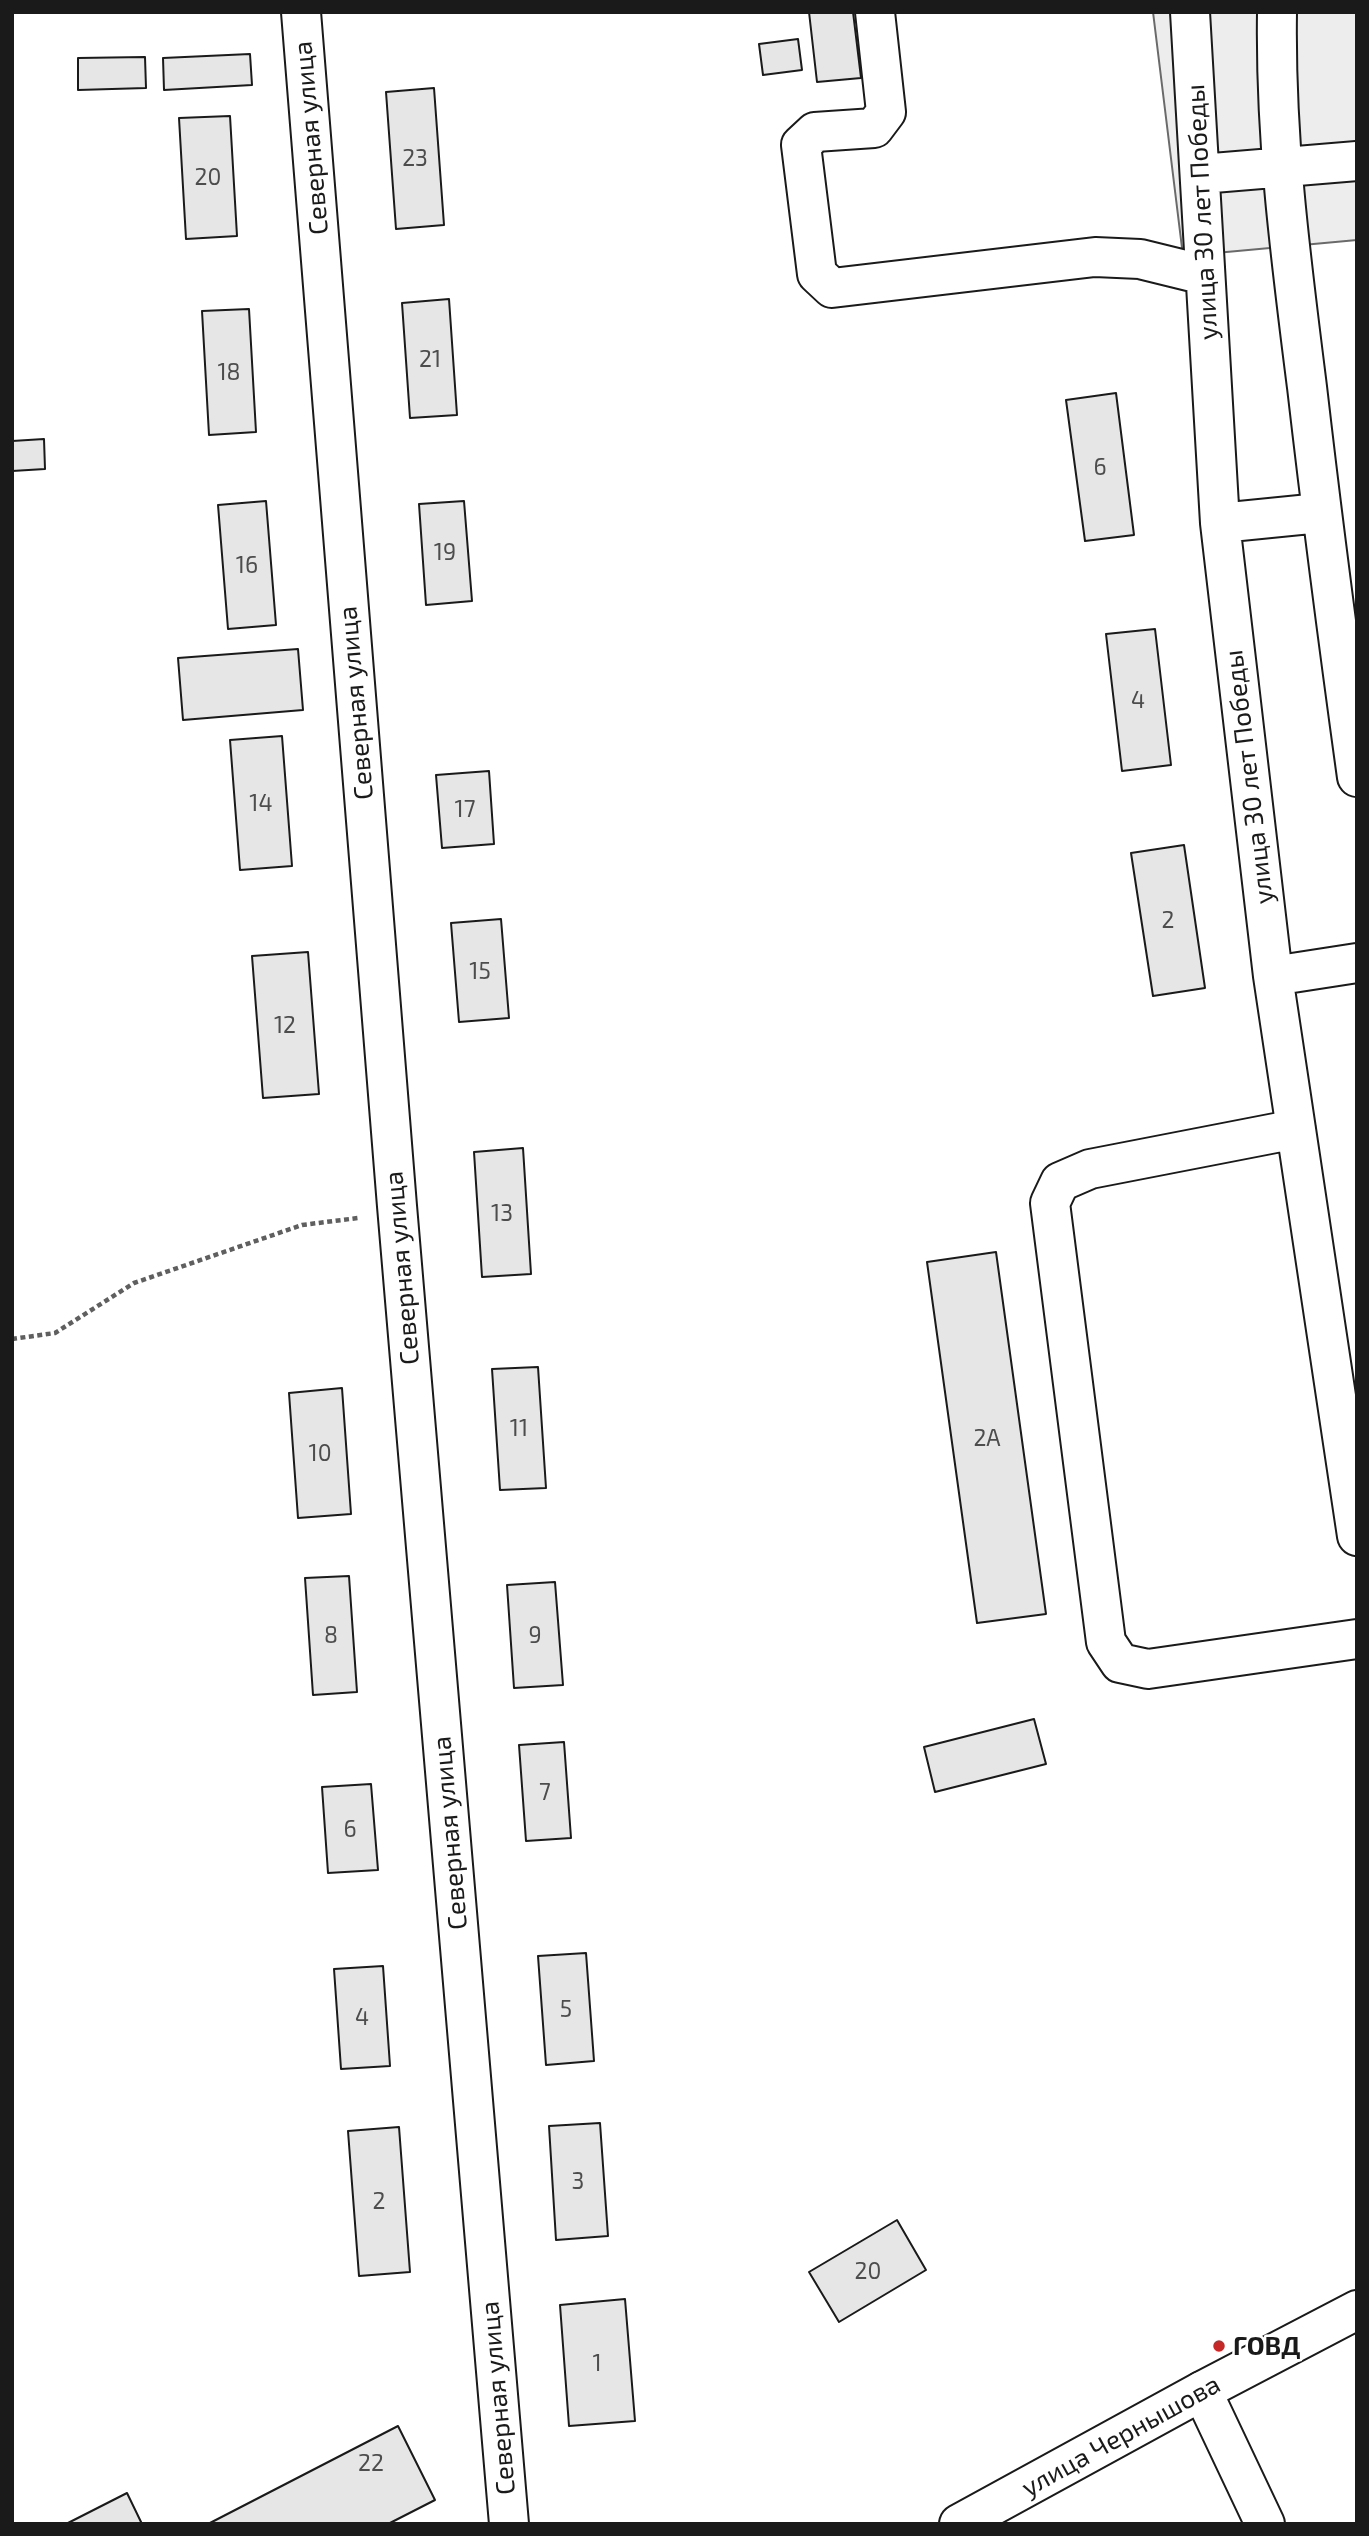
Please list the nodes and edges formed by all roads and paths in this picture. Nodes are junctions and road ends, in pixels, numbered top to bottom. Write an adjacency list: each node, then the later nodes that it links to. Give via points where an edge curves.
1 (301, 12): 16 (street, Северная улица)
2 (875, 12): 8 (street, via 886,112 874,128 815,132 801,145 817,274 832,288 1095,257)
3 (1191, 12): 7 (street, улица 30 лет Победы)
4 (1277, 12): 6 (street)
5 (1357, 162): 6 (street)
6 (1281, 168): 7 (street); 9 (street)
7 (1200, 174): 8 (street, улица 30 лет Победы)
8 (1204, 264): 10 (street, улица 30 лет Победы)
9 (1320, 513): 10 (street); 11 (street)
10 (1220, 523): 14 (street, улица 30 лет Победы)
11 (1351, 699): 12 (street)
12 (1357, 776)
13 (1357, 963): 14 (street)
14 (1273, 976): 15 (street, улица 30 лет Победы)
15 (1296, 1129): 18 (street, улица 30 лет Победы); 19 (street, via 1090,1169 1060,1182 1050,1203 1106,1643 1121,1663 1148,1669)
16 (397, 1216): 17 (path, via 302,1225 134,1283 55,1333); 22 (street, Северная улица)
17 (12, 1339)
18 (1357, 1536)
19 (1357, 1639)
20 (1357, 2310): 21 (street, улица Чернышова)
21 (1202, 2391): 23 (street, улица Чернышова); 24 (street)
22 (509, 2524)
23 (959, 2524)
24 (1265, 2524)

